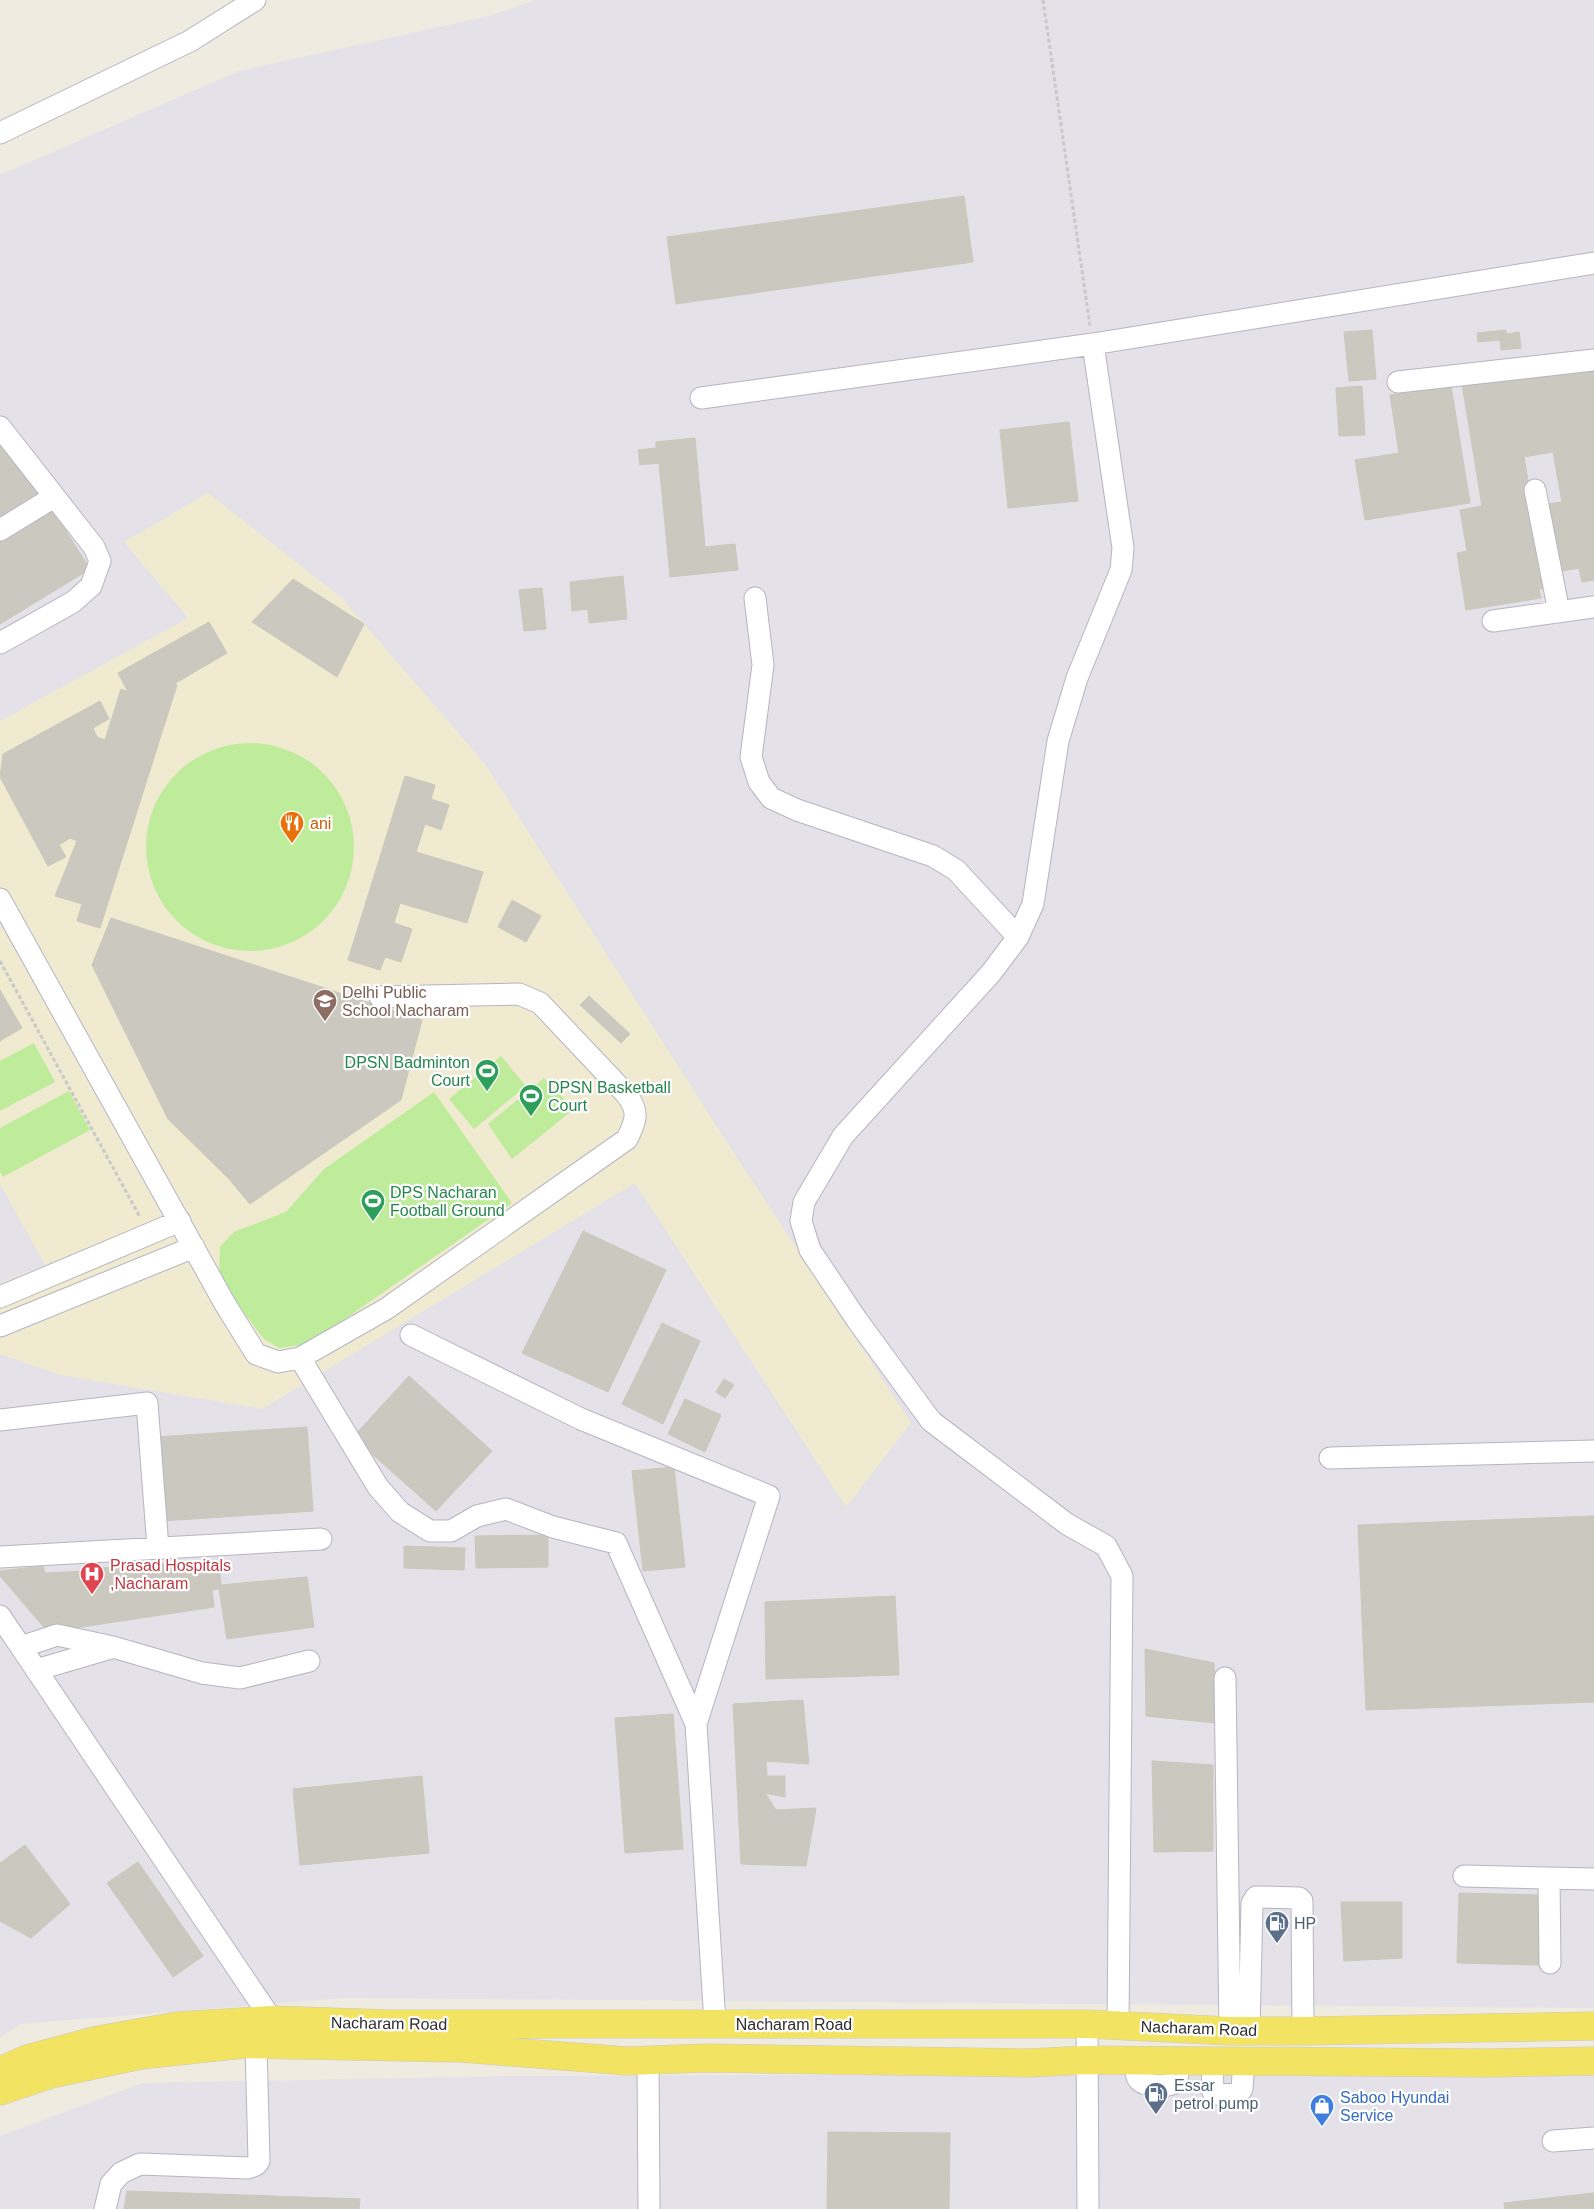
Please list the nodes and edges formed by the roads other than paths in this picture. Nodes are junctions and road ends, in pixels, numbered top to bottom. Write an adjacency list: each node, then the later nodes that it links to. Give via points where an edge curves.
1 (255, 0): 2 (street, via 190,42)
2 (0, 133)
3 (1594, 263): 4 (street)
4 (1093, 344): 7 (street); 18 (street, via 1123,548 1121,570 1077,678 1058,741 1033,904)
5 (1594, 360): 6 (street)
6 (1398, 382)
7 (701, 398)
8 (0, 428): 10 (street)
9 (1535, 490): 14 (street)
10 (54, 497): 11 (street); 16 (street, via 94,547 100,561 96,576 91,586 73,602)
11 (0, 530)
12 (755, 598): 18 (street, via 763,665 751,757 759,782 772,798 797,810 933,856 956,870)
13 (1594, 607): 14 (street)
14 (1559, 612): 15 (street)
15 (1493, 621)
16 (0, 643)
17 (0, 899): 20 (street)
18 (1018, 937): 45 (street, via 992,973 843,1136 804,1202 800,1221 810,1250 931,1421 1067,1524 1106,1546 1122,1576)
19 (380, 997): 25 (street, via 528,996 540,1003 626,1094 634,1105 635,1120 627,1139 386,1309)
20 (180, 1221): 21 (street); 22 (street)
21 (194, 1247): 23 (street); 25 (street, via 256,1354 278,1362)
22 (0, 1297)
23 (0, 1326)
24 (411, 1335): 38 (street, via 581,1419 768,1496)
25 (300, 1358): 38 (street, via 378,1487 400,1512 430,1531 451,1531 477,1516 506,1509 553,1527 616,1543)
26 (0, 1420): 30 (street, via 147,1403)
27 (1594, 1451): 28 (street)
28 (1330, 1458)
29 (321, 1539): 30 (street)
30 (158, 1548): 31 (street)
31 (0, 1557)
32 (0, 1616): 33 (street)
33 (21, 1647): 34 (street, via 57,1635); 36 (street)
34 (113, 1647): 35 (street, via 202,1673 240,1678); 36 (street)
35 (310, 1661)
36 (36, 1670): 49 (street)
37 (1225, 1678): 47 (street)
38 (696, 1724): 43 (street)
39 (1464, 1876): 40 (street)
40 (1549, 1879): 41 (street); 42 (street)
41 (1594, 1879)
42 (1550, 1963)
43 (715, 2024): 44 (main road, Nacharam Road); 49 (main road, Nacharam Road, via 389,2024)
44 (1087, 2024): 45 (main road, Nacharam Road); 51 (street)
45 (1118, 2025): 47 (main road, Nacharam Road)
46 (1594, 2026): 48 (main road, Nacharam Road)
47 (1240, 2031): 48 (main road, Nacharam Road); 48 (street, via 1252,1903 1256,1897 1299,1898 1302,1901)
48 (1303, 2031)
49 (267, 2036): 50 (main road, Nacharam Road); 53 (main road, Nacharam Road, via 177,2026 98,2040 27,2059); 54 (main road, Nacharam Road, via 141,2055 51,2074); 57 (street, via 259,2161 256,2165 248,2168 140,2164 121,2173 111,2184)
50 (648, 2060): 51 (main road, Nacharam Road, via 1028,2063); 58 (street)
51 (1086, 2060): 52 (main road, Nacharam Road); 59 (street)
52 (1594, 2061)
53 (0, 2071)
54 (0, 2091)
55 (1594, 2138): 56 (street)
56 (1553, 2141)
57 (105, 2209)
58 (649, 2209)
59 (1088, 2209)

